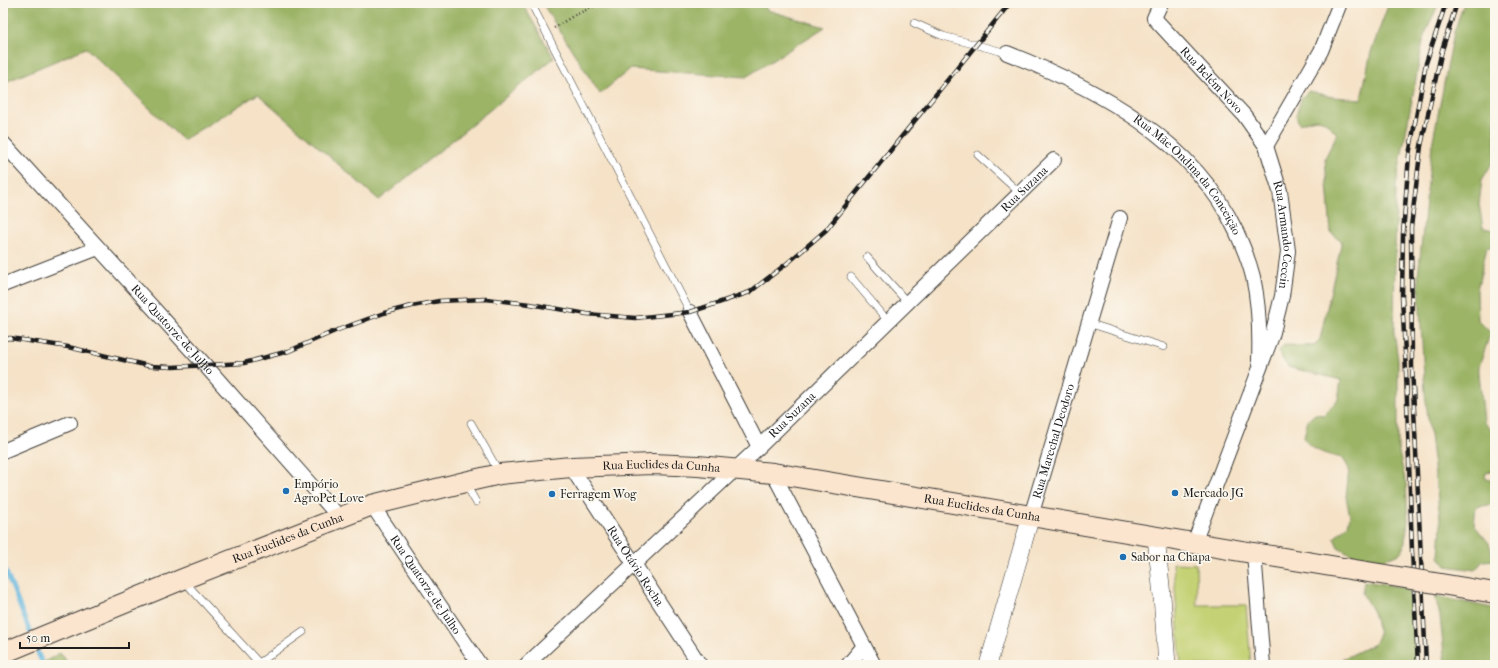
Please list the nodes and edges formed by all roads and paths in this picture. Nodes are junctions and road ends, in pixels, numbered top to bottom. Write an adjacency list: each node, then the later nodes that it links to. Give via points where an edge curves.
1 (531, 3): 6 (lane)
2 (601, 3): 6 (path)
3 (1161, 3): 9 (street, Rua Belém Novo, via 1154,18 1244,115)
4 (1340, 3): 9 (street, via 1321,51)
5 (914, 23): 7 (lane, via 943,36)
6 (546, 33): 19 (lane)
7 (1007, 53): 23 (street, Rua Mãe Ondina da Conceição, via 1088,89 1120,108 1172,146 1203,178 1228,213 1245,249 1253,276 1260,338)
8 (3, 143): 14 (street, Rua Quatorze de Julho)
9 (1266, 146): 23 (street, Rua Armando Ceccin, via 1280,191 1288,251 1272,336)
10 (978, 155): 12 (lane)
11 (1054, 160): 12 (street, Rua Suzana)
12 (1020, 193): 18 (street, Rua Suzana)
13 (1120, 218): 21 (street, Rua Marechal Deodoro)
14 (98, 248): 17 (street); 36 (street, Rua Quatorze de Julho)
15 (866, 257): 18 (lane)
16 (851, 278): 20 (lane)
17 (3, 285)
18 (908, 302): 20 (street, Rua Suzana)
19 (690, 312): 26 (street)
20 (888, 321): 26 (street, Rua Suzana)
21 (1088, 322): 22 (lane); 35 (street, Rua Marechal Deodoro)
22 (1164, 347)
23 (1258, 373): 38 (street, Rua Armando Ceccin)
24 (70, 423): 27 (street)
25 (471, 424): 31 (lane)
26 (759, 447): 29 (street, Rua Suzana)
27 (3, 451)
28 (571, 466): 29 (main road, Rua Euclides da Cunha, via 653,464); 31 (main road, Rua Euclides da Cunha); 40 (street, Rua Otávio Rocha)
29 (736, 469): 30 (main road, Rua Euclides da Cunha); 40 (street, Rua Suzana)
30 (773, 472): 35 (main road, Rua Euclides da Cunha); 44 (street)
31 (500, 474): 32 (main road, Rua Euclides da Cunha)
32 (465, 482): 33 (lane); 34 (main road, Rua Euclides da Cunha)
33 (476, 502)
34 (372, 505): 36 (main road, Rua Euclides da Cunha); 46 (street, Rua Quatorze de Julho)
35 (1031, 516): 37 (main road, Rua Euclides da Cunha); 51 (street, Rua Marechal Deodoro)
36 (340, 518): 41 (main road, Rua Euclides da Cunha)
37 (1156, 537): 38 (main road, Rua Euclides da Cunha); 52 (street)
38 (1194, 543): 39 (main road, Rua Euclides da Cunha)
39 (1254, 553): 42 (main road, Rua Euclides da Cunha, bridge); 53 (street)
40 (634, 564): 47 (street, Rua Suzana); 48 (street, Rua Otávio Rocha)
41 (183, 579): 43 (lane, via 259,663); 45 (main road, Rua Euclides da Cunha)
42 (1490, 592)
43 (303, 632)
44 (864, 646): 49 (street); 50 (street)
45 (3, 653)
46 (480, 665)
47 (526, 665)
48 (700, 665)
49 (848, 665)
50 (874, 665)
51 (988, 665)
52 (1167, 665)
53 (1263, 665)

